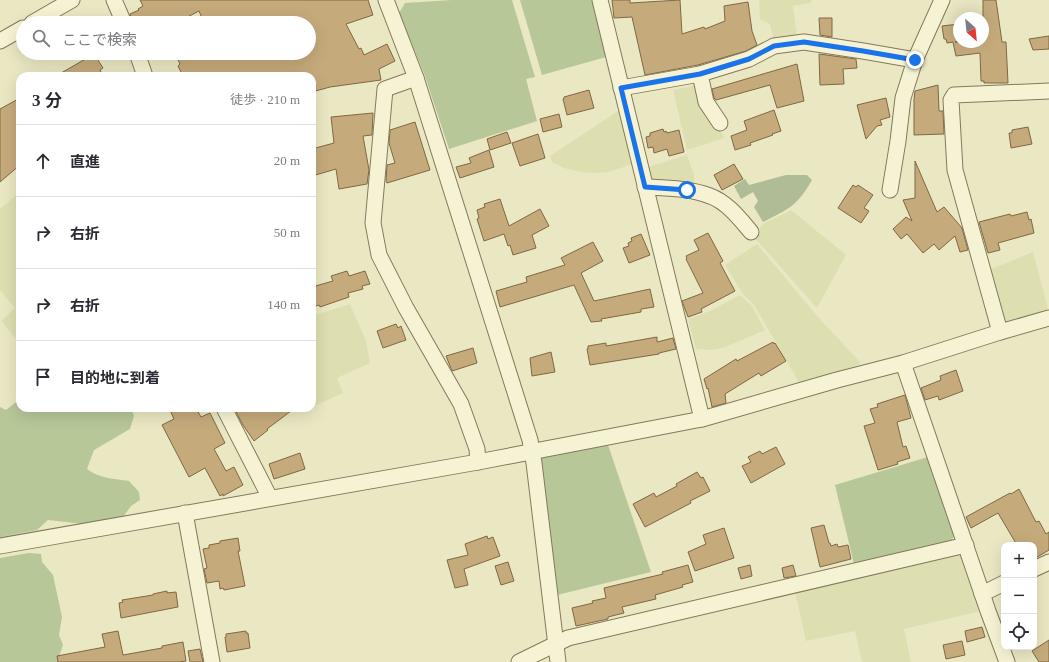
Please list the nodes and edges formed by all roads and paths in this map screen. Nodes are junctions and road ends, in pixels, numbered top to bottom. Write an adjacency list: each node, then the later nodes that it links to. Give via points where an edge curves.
1 (72, 0): 6 (street)
2 (114, 0): 7 (street)
3 (386, 0): 14 (street)
4 (600, 0): 15 (street)
5 (942, 0): 11 (street)
6 (44, 16)
7 (121, 16)
8 (16, 32): 9 (street)
9 (0, 41)
10 (139, 60): 12 (street)
11 (915, 60): 13 (street, via 804,42 774,46 749,59); 19 (street, via 903,98)
12 (144, 72)
13 (700, 74): 15 (street); 17 (street, via 706,102)
14 (416, 78): 26 (street); 27 (street, via 385,89 373,223 379,255 461,404 477,449)
15 (621, 88): 18 (street)
16 (1049, 91): 22 (street, via 954,95 951,100 955,170)
17 (720, 123)
18 (645, 187): 20 (street, via 687,190 710,196 736,215); 25 (street)
19 (890, 190)
20 (751, 232)
21 (1049, 318): 22 (street)
22 (1000, 332): 23 (street)
23 (903, 363): 25 (street); 30 (street)
24 (226, 412): 28 (street)
25 (702, 419): 26 (street)
26 (532, 451): 27 (street); 36 (street)
27 (478, 462): 28 (street)
28 (270, 498): 29 (street)
29 (185, 513): 31 (street); 37 (street)
30 (966, 545): 35 (street); 36 (street)
31 (0, 546)
32 (1049, 562): 33 (street)
33 (1037, 568)
34 (1001, 584): 35 (street)
35 (982, 594): 40 (street)
36 (555, 643): 38 (street); 39 (street)
37 (212, 662)
38 (519, 662)
39 (558, 662)
40 (1007, 662)

